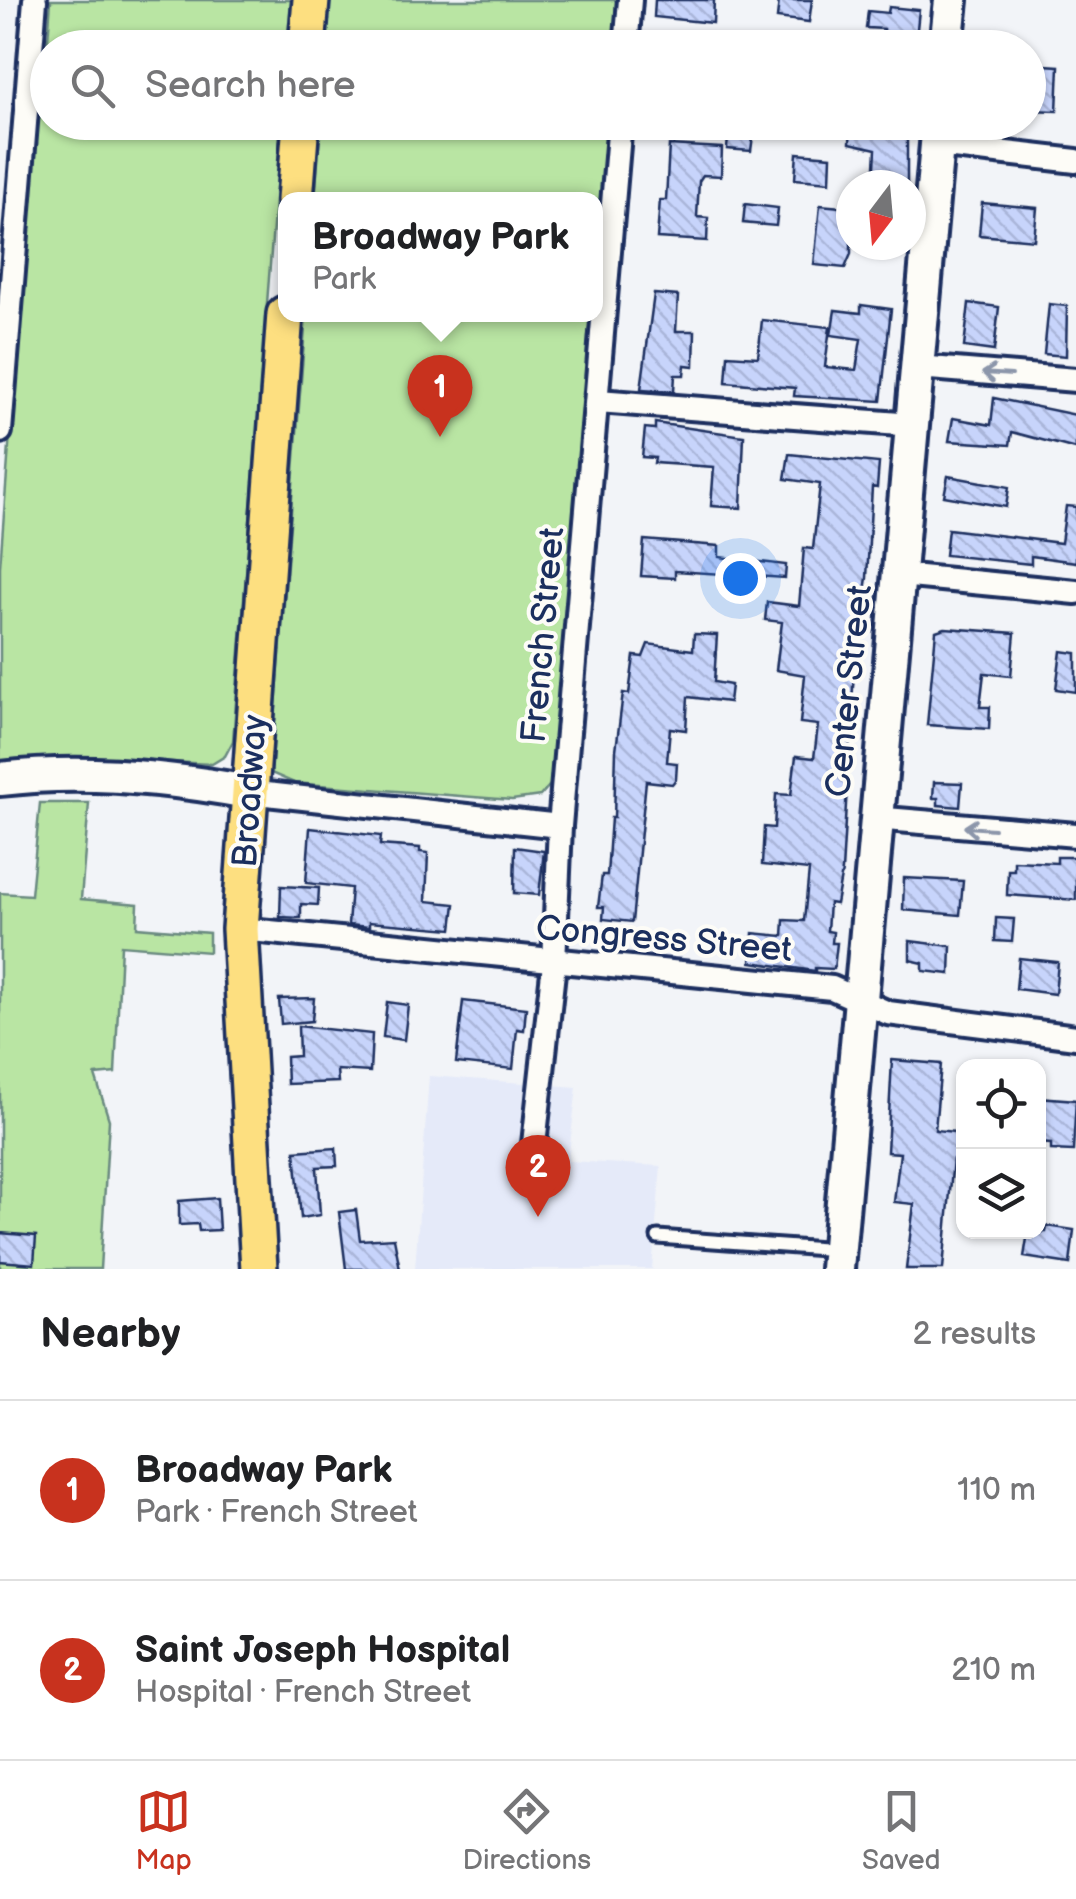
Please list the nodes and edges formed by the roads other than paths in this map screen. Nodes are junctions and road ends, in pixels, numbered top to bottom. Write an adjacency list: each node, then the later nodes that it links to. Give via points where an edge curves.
1 (35, 0): 5 (street)
2 (310, 0): 6 (main road)
3 (630, 0): 7 (street)
4 (951, 0): 8 (street)
5 (33, 30)
6 (308, 30)
7 (628, 30)
8 (948, 30)
9 (30, 62): 21 (street)
10 (300, 140): 15 (main road)
11 (619, 140): 19 (street, French Street)
12 (937, 140): 17 (street, Center Street)
13 (969, 140): 14 (street)
14 (1076, 161)
15 (296, 192)
16 (285, 322): 25 (main road, Broadway)
17 (918, 367): 18 (street, one-way to 17); 20 (street, Center Street)
18 (1076, 380)
19 (598, 401): 20 (street); 27 (street, French Street)
20 (913, 425): 22 (street, Center Street)
21 (0, 431)
22 (900, 575): 23 (street); 26 (street, Center Street)
23 (1076, 592)
24 (0, 780): 25 (street, via 49,774 195,782)
25 (248, 792): 27 (street); 29 (main road, Broadway)
26 (874, 818): 28 (street, one-way to 26); 31 (street, Center Street)
27 (560, 826): 30 (street, French Street)
28 (1076, 835)
29 (240, 929): 30 (street, Congress Street); 36 (main road, Broadway)
30 (554, 963): 31 (street, Congress Street, via 832,988); 33 (street, French Street)
31 (862, 1000): 32 (street, Congress Street, via 888,1013); 35 (street, Center Street)
32 (1076, 1037)
33 (533, 1153)
34 (658, 1237): 35 (lane)
35 (838, 1260)
36 (259, 1269)

